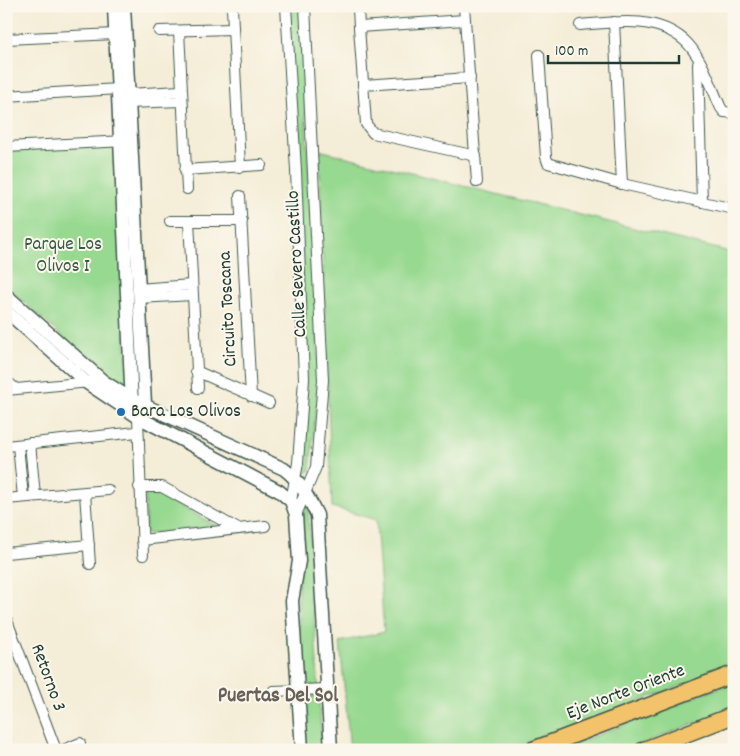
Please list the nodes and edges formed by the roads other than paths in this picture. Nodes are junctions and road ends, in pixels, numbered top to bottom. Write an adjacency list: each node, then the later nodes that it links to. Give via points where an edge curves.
1 (114, 6): 15 (street)
2 (124, 6): 21 (street)
3 (286, 6): 59 (street, Calle Severo Castillo, via 304,379 298,463)
4 (305, 6): 63 (street, Calle Severo Castillo, via 323,380 316,466)
5 (464, 6): 8 (street)
6 (232, 7): 12 (street)
7 (358, 8): 11 (street)
8 (465, 20): 11 (street); 19 (street)
9 (614, 22): 10 (street); 18 (street, via 645,23 666,28 685,41); 34 (street)
10 (580, 25)
11 (360, 28): 20 (street)
12 (233, 29): 14 (street); 31 (street)
13 (159, 31): 14 (street)
14 (179, 31): 23 (street)
15 (116, 34): 16 (street); 21 (street)
16 (6, 40)
17 (539, 55): 34 (street, via 548,163)
18 (698, 60): 24 (street); 26 (street)
19 (470, 78): 20 (street); 29 (street)
20 (363, 84): 29 (street, via 368,130)
21 (125, 95): 22 (street); 23 (street); 27 (street); 27 (street)
22 (6, 96)
23 (180, 96): 32 (street)
24 (721, 108): 25 (street, via 724,112); 26 (street, via 713,102 706,102)
25 (734, 113)
26 (698, 118): 37 (street)
27 (125, 141): 28 (street); 43 (street); 54 (street)
28 (6, 147)
29 (476, 156): 33 (street)
30 (261, 165): 31 (street)
31 (240, 167): 32 (street)
32 (185, 170): 35 (street)
33 (478, 182)
34 (622, 184): 37 (street)
35 (187, 189)
36 (240, 196): 39 (street, Circuito Toscana)
37 (702, 202): 38 (street)
38 (734, 209)
39 (242, 220): 41 (street); 52 (street, Circuito Toscana)
40 (170, 221): 41 (street)
41 (189, 221): 42 (street, Circuito Toscana)
42 (191, 290): 43 (street, Circuito Toscana); 46 (street, Circuito Toscana)
43 (138, 293): 54 (street)
44 (6, 295): 48 (street)
45 (6, 311): 49 (street)
46 (196, 371): 50 (street, Circuito Toscana); 52 (street, Circuito Toscana)
47 (6, 381): 51 (street)
48 (102, 381): 49 (street); 54 (street)
49 (87, 383): 51 (street); 54 (street)
50 (198, 388)
51 (11, 390)
52 (251, 396): 53 (street, Circuito Toscana)
53 (269, 403)
54 (137, 408): 55 (street); 59 (street, via 284,468); 67 (street, via 280,491)
55 (134, 432): 56 (street); 60 (street)
56 (30, 443): 57 (street); 64 (street)
57 (18, 445): 58 (street); 65 (street)
58 (6, 446)
59 (294, 476): 63 (street); 67 (street, Calle Severo Castillo)
60 (139, 486): 70 (street, via 162,487); 71 (street)
61 (108, 490): 62 (street)
62 (85, 493): 64 (street); 72 (street)
63 (306, 493): 68 (street, Calle Severo Castillo); 78 (street, via 317,515)
64 (35, 496): 65 (street)
65 (23, 497): 66 (street)
66 (6, 499)
67 (291, 501): 68 (street, Calle Severo Castillo)
68 (296, 515): 79 (street, Calle Severo Castillo, via 299,561 292,601)
69 (265, 526): 70 (street)
70 (238, 529): 71 (street)
71 (142, 540): 74 (street)
72 (89, 545): 73 (street); 75 (street)
73 (6, 553)
74 (143, 555)
75 (90, 564)
76 (6, 618): 83 (street, Retorno 3)
77 (734, 674): 87 (main road, Eje Norte Oriente)
78 (328, 689): 79 (street); 86 (street)
79 (298, 690): 80 (street); 85 (street, Calle Severo Castillo)
80 (273, 691)
81 (734, 715): 88 (main road)
82 (80, 743): 84 (street)
83 (56, 750)
84 (63, 750)
85 (302, 750)
86 (331, 750)
87 (534, 750)
88 (644, 750)

